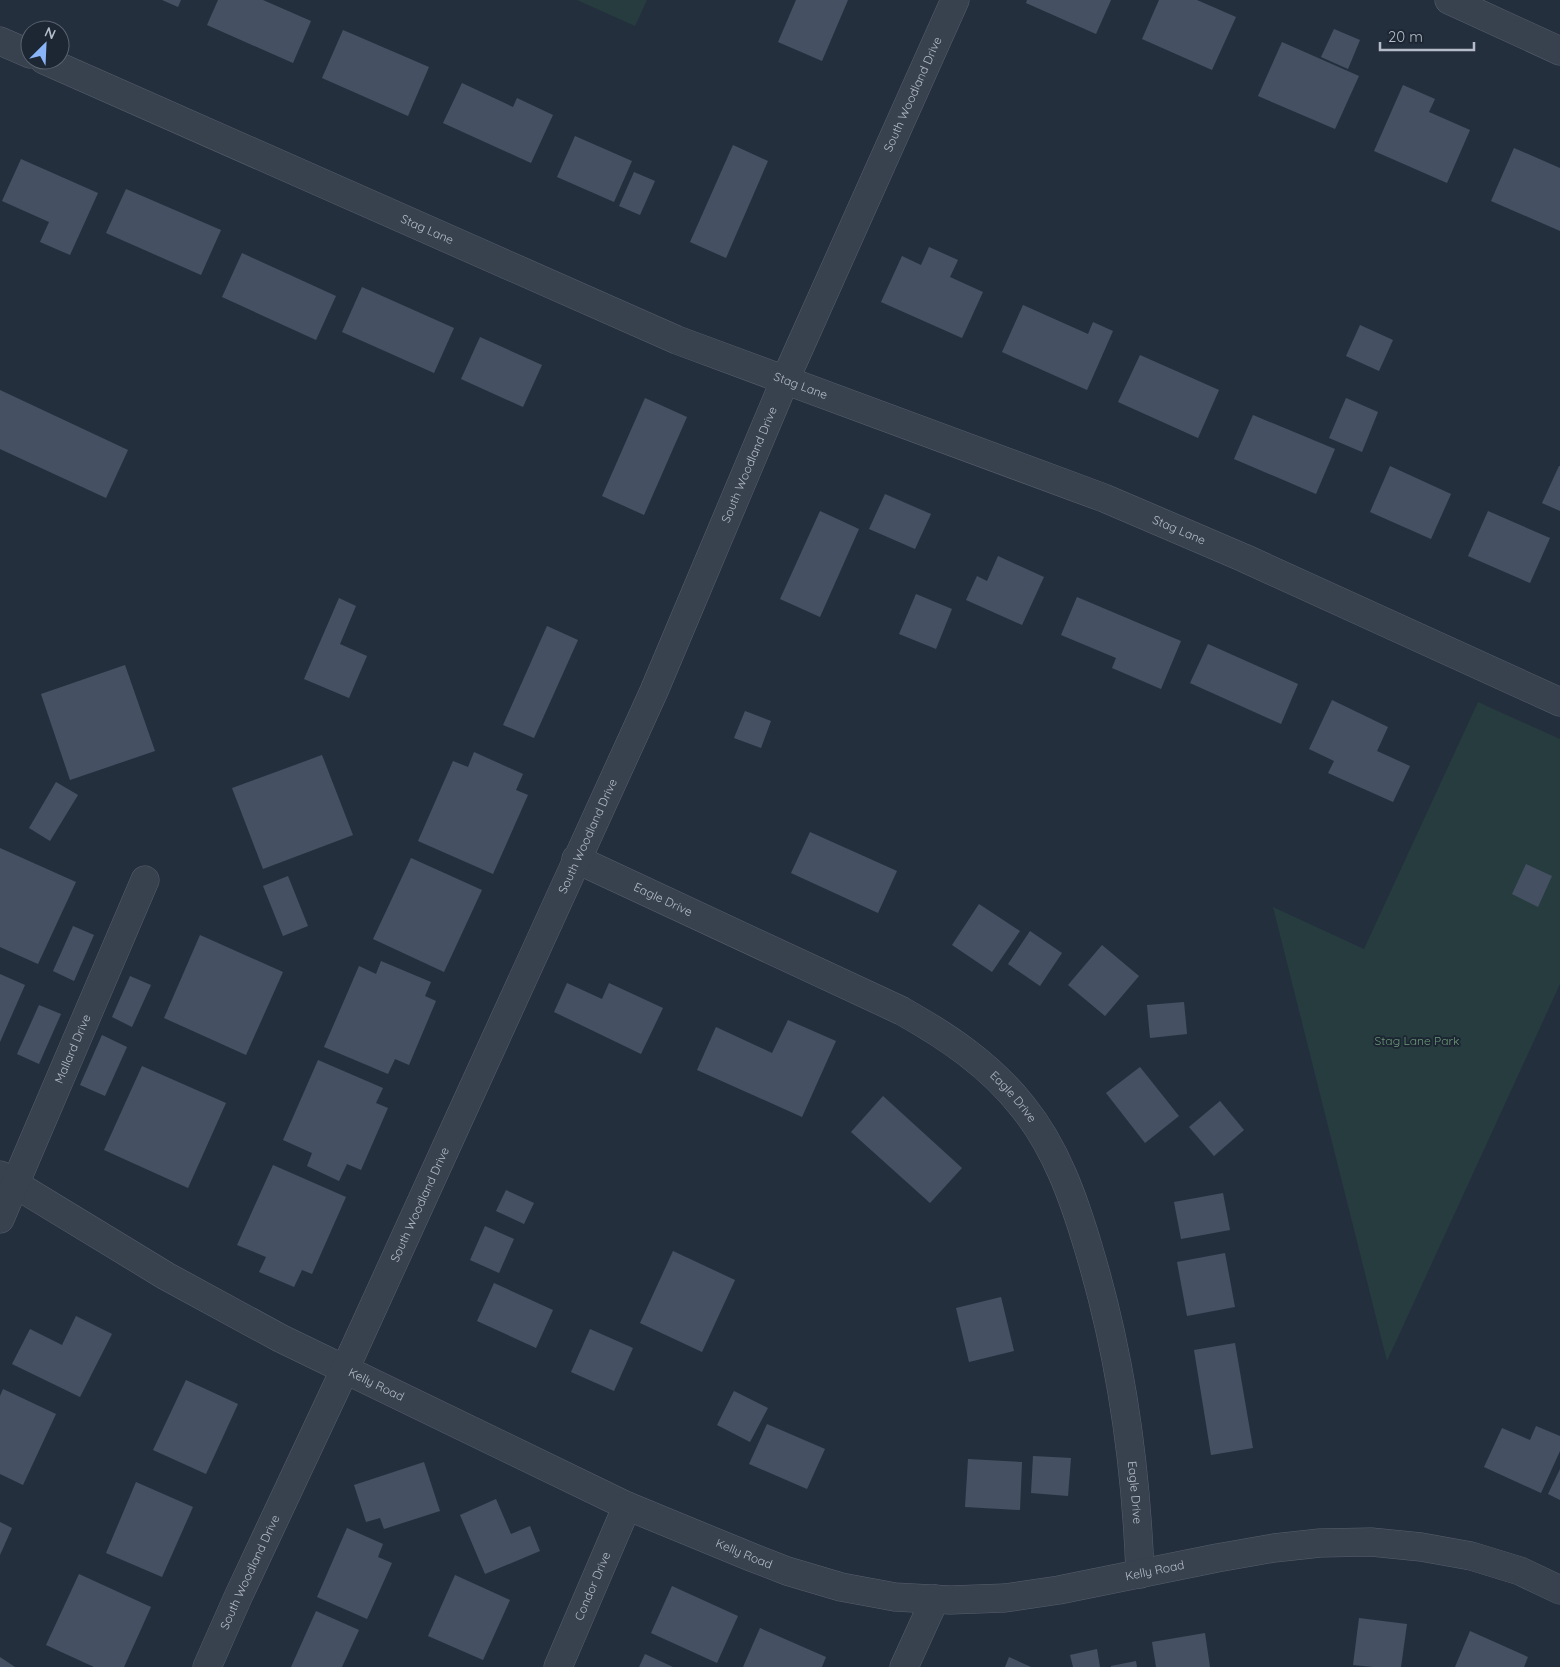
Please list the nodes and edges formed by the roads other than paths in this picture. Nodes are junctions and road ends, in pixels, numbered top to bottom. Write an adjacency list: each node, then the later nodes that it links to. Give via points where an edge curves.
1 (955, 0): 7 (street, South Woodland Drive)
2 (1449, 0): 5 (street)
3 (0, 41): 4 (street)
4 (20, 50)
5 (1560, 51)
6 (67, 70): 7 (street, Stag Lane, via 677,340)
7 (785, 380): 8 (street, Stag Lane, via 1104,498); 9 (street, South Woodland Drive, via 654,691)
8 (1560, 702)
9 (576, 859): 13 (street, South Woodland Drive); 15 (street, Eagle Drive, via 911,1016 969,1053 1024,1107 1062,1171 1076,1204 1097,1276 1116,1356 1130,1439)
10 (146, 880): 11 (street, Mallard Drive)
11 (8, 1180): 12 (street, Mallard Drive); 13 (street, Kelly Road, via 175,1280)
12 (0, 1219)
13 (345, 1369): 14 (street, Kelly Road); 18 (street, South Woodland Drive)
14 (627, 1506): 17 (street, Kelly Road, via 787,1571 841,1587 895,1597); 19 (street, Condor Drive)
15 (1140, 1574): 16 (street, Kelly Road, via 1274,1548 1371,1542 1421,1546 1471,1556 1520,1571); 17 (street, Kelly Road, via 1005,1598)
16 (1560, 1590)
17 (935, 1599): 20 (street)
18 (207, 1667)
19 (558, 1667)
20 (904, 1667)

